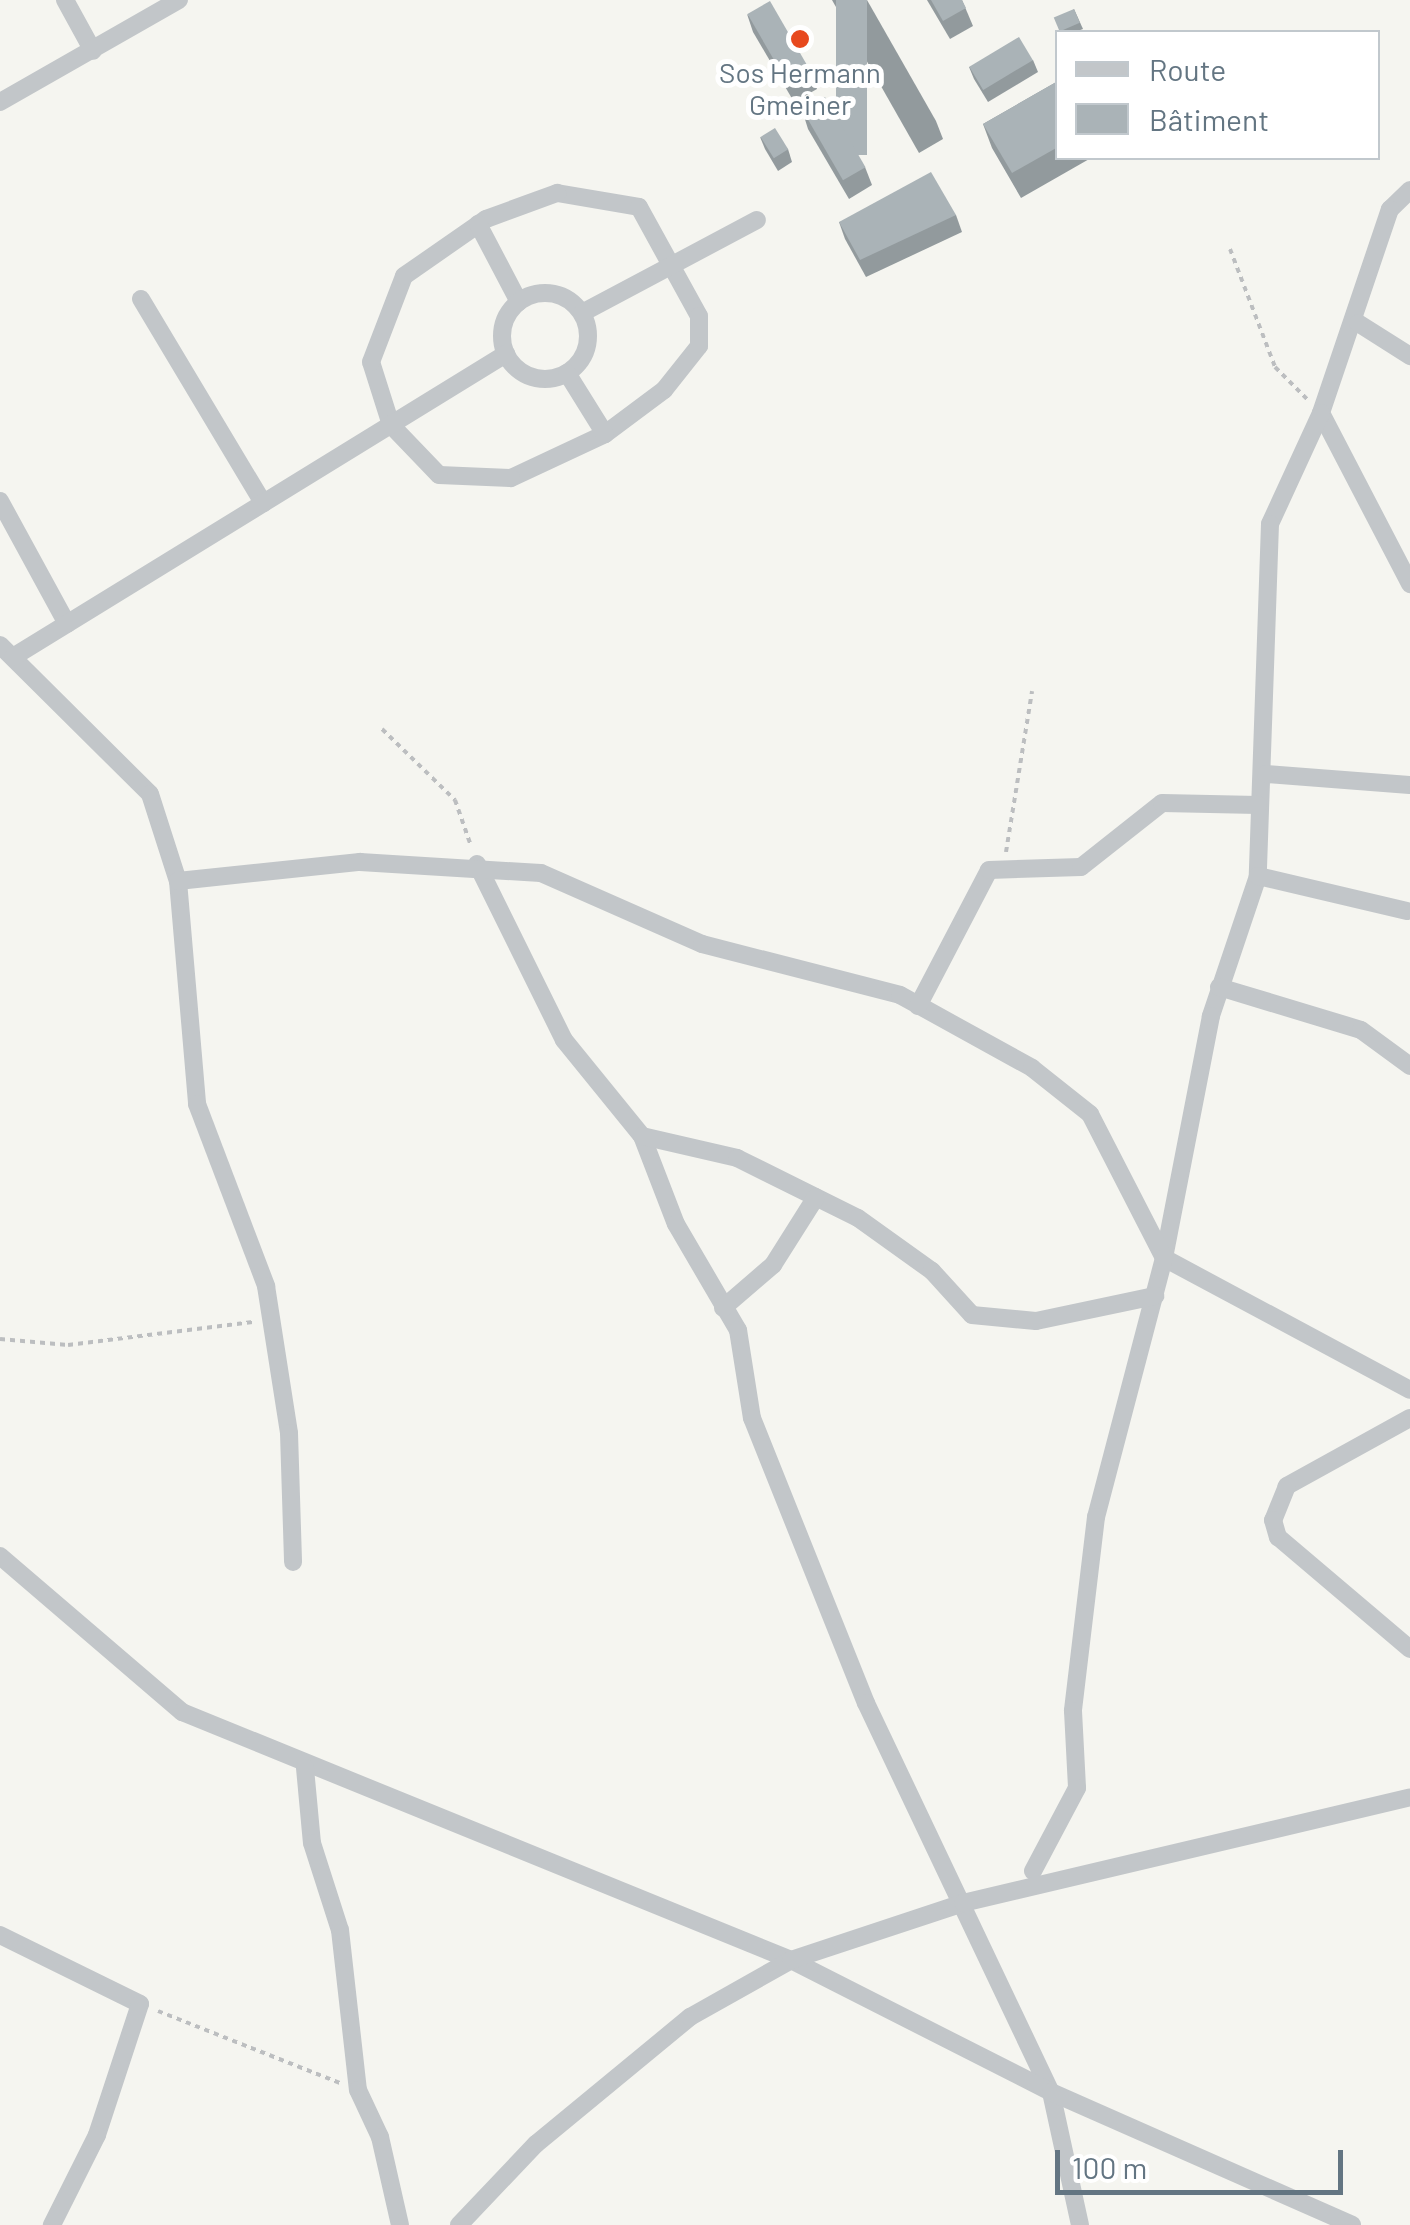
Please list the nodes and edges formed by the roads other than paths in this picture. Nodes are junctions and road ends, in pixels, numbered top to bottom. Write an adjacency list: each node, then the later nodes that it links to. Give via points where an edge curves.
1 (65, 0): 3 (street)
2 (180, 0): 3 (street)
3 (93, 51): 4 (street)
4 (0, 102)
5 (1410, 190): 12 (street, via 1390,209)
6 (757, 220): 8 (street)
7 (478, 224): 8 (street, via 558,192 608,195 639,207); 10 (street); 17 (street, via 404,276 372,362)
8 (676, 263): 11 (street); 18 (street, via 699,316 699,346 664,390)
9 (141, 299): 20 (street)
10 (518, 302): 11 (street, via 546,293); 13 (street, via 503,326)
11 (582, 313): 15 (street, via 588,340)
12 (1358, 323): 14 (street); 16 (street)
13 (506, 354): 15 (street, via 526,375); 17 (street)
14 (1410, 356)
15 (567, 373): 18 (street)
16 (1322, 413): 21 (street); 24 (street, via 1270,524)
17 (392, 425): 18 (street, via 438,475 473,478 510,478); 20 (street)
18 (605, 434)
19 (0, 501): 22 (street)
20 (264, 503): 22 (street)
21 (1410, 584)
22 (67, 624): 23 (street)
23 (6, 651): 29 (street, via 150,794)
24 (1266, 774): 25 (street); 26 (street)
25 (1410, 785)
26 (1258, 804): 28 (street); 32 (street, via 1162,802 1082,867 1003,866 980,879 960,938)
27 (477, 864): 29 (street, via 360,862); 32 (street, via 541,874 656,928 857,978); 34 (street, via 564,1040)
28 (1258, 876): 30 (street); 31 (street)
29 (178, 881): 42 (street, via 197,1104 256,1242 289,1432)
30 (1407, 910)
31 (1219, 987): 33 (street, via 1304,1006 1361,1030); 36 (street)
32 (918, 1006): 36 (street, via 1032,1068 1090,1114)
33 (1410, 1066)
34 (642, 1136): 35 (street, via 737,1158); 38 (street, via 676,1224)
35 (816, 1197): 37 (street, via 910,1253 972,1315 1036,1321); 38 (street, via 773,1265)
36 (1164, 1258): 37 (street); 39 (street)
37 (1155, 1296): 46 (street, via 1096,1518 1073,1712 1077,1788)
38 (723, 1308): 47 (street, via 743,1346 752,1418 866,1702)
39 (1410, 1390)
40 (1410, 1418): 43 (street, via 1287,1486 1273,1520 1278,1537)
41 (0, 1556): 44 (street, via 182,1712)
42 (294, 1562)
43 (1410, 1650)
44 (305, 1768): 49 (street); 52 (street, via 312,1842 340,1930 358,2090 380,2137)
45 (1410, 1797): 47 (street)
46 (1033, 1871)
47 (963, 1902): 49 (street); 50 (street)
48 (0, 1935): 51 (street, via 140,2004 97,2135)
49 (791, 1960): 50 (street); 53 (street, via 690,2017 536,2144)
50 (1051, 2092): 54 (street); 55 (street)
51 (52, 2225)
52 (400, 2225)
53 (459, 2225)
54 (1080, 2225)
55 (1352, 2225)

